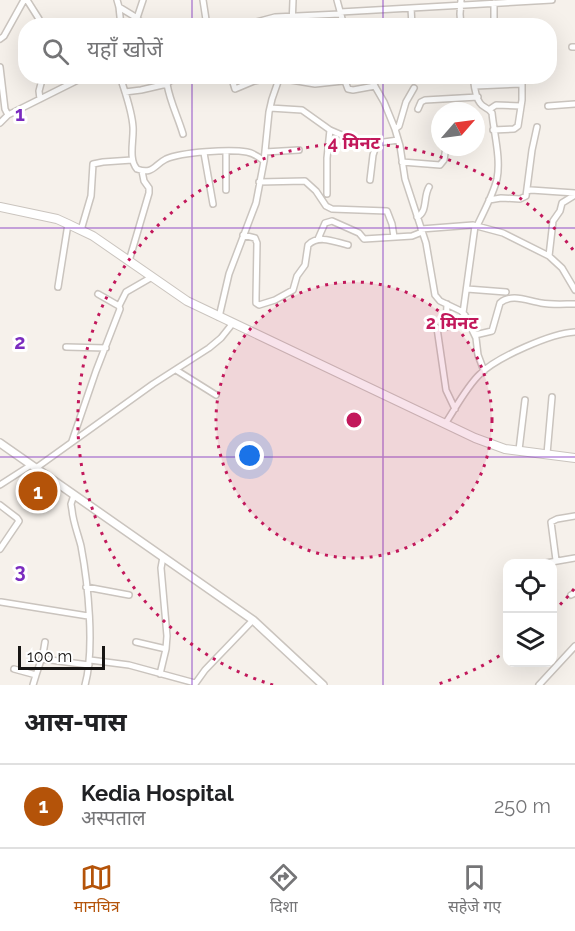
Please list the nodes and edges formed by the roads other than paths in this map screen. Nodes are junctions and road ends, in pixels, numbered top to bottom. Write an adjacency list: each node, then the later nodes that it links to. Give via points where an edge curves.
1 (26, 0): 14 (street); 23 (street)
2 (117, 0): 10 (street)
3 (143, 0): 16 (street)
4 (203, 0): 17 (street)
5 (293, 0): 13 (street)
6 (337, 0): 12 (street)
7 (549, 0): 9 (street)
8 (461, 2): 9 (street); 11 (street); 21 (street)
9 (494, 3): 22 (street)
10 (119, 7): 15 (street); 16 (street)
11 (411, 8): 12 (street); 20 (street)
12 (340, 13): 13 (street); 19 (street)
13 (292, 16): 18 (street)
14 (38, 18)
15 (121, 18)
16 (137, 18)
17 (206, 18)
18 (270, 18)
19 (342, 18)
20 (412, 18)
21 (460, 18)
22 (494, 18)
23 (0, 39)
24 (0, 67): 45 (street)
25 (41, 84): 38 (street)
26 (71, 84): 38 (street)
27 (122, 84): 36 (street)
28 (167, 84): 36 (street); 51 (street)
29 (233, 84): 30 (street, via 235,89)
30 (248, 84)
31 (277, 84): 42 (street)
32 (346, 84): 33 (street, via 353,90)
33 (375, 86): 48 (street)
34 (475, 86): 37 (street); 40 (street, via 522,84)
35 (414, 88): 48 (street)
36 (125, 92): 59 (street, via 133,125)
37 (478, 97): 43 (street, via 482,106); 44 (street, via 424,100)
38 (40, 99): 45 (street)
39 (575, 104): 41 (street)
40 (521, 106): 43 (street, via 496,105); 50 (street, via 516,128)
41 (548, 106)
42 (270, 108): 49 (street, via 302,110); 56 (street)
43 (490, 109): 50 (street)
44 (418, 110)
45 (8, 115): 46 (street)
46 (0, 123)
47 (537, 127): 67 (street)
48 (395, 129): 52 (street)
49 (330, 130): 53 (street); 68 (street)
50 (494, 130): 70 (street, via 497,169)
51 (183, 134)
52 (399, 140): 53 (street); 61 (street)
53 (377, 143): 63 (street)
54 (299, 150): 56 (street)
55 (226, 152): 57 (street); 60 (street, via 248,152); 66 (street)
56 (265, 152): 60 (street)
57 (204, 153): 62 (street, via 167,159 153,169); 71 (street)
58 (445, 156): 61 (street, via 440,165)
59 (132, 160): 62 (street); 76 (street, via 93,164 91,196)
60 (264, 161): 64 (street)
61 (402, 162): 73 (street)
62 (141, 171): 83 (street, via 149,193)
63 (370, 180)
64 (259, 182): 78 (street, via 256,203); 79 (street, via 305,181 326,206 387,211)
65 (429, 188): 73 (street, via 424,210)
66 (226, 190)
67 (527, 191): 69 (street); 70 (street, via 520,199)
68 (327, 194)
69 (575, 194): 82 (street, via 562,203 553,221)
70 (489, 200): 75 (street)
71 (213, 204)
72 (0, 207): 74 (main road)
73 (417, 217): 77 (street)
74 (68, 224): 76 (main road); 85 (street)
75 (476, 226): 77 (street); 82 (street, via 503,233); 86 (street)
76 (81, 230): 83 (main road)
77 (422, 231): 79 (street); 90 (street, via 435,295)
78 (243, 235): 80 (street, via 255,238 257,243 259,305 293,290 305,265 308,245); 94 (street)
79 (394, 237): 80 (street, via 364,238 333,221 325,223)
80 (318, 239): 81 (street)
81 (348, 245)
82 (549, 256): 87 (street, via 562,268)
83 (129, 261): 84 (main road)
84 (152, 277): 92 (street, via 126,292); 94 (main road)
85 (58, 287)
86 (467, 289): 88 (street); 93 (street)
87 (575, 290)
88 (506, 292)
89 (98, 294): 92 (street)
90 (447, 304): 93 (street); 96 (street)
91 (575, 304): 99 (street, via 506,298 500,303 492,331)
92 (119, 306): 101 (street)
93 (463, 313): 99 (street)
94 (219, 317): 95 (main road)
95 (234, 323): 102 (street, via 221,338); 108 (main road)
96 (446, 327)
97 (437, 328): 107 (street, via 446,390)
98 (575, 332): 103 (street, via 525,348)
99 (475, 335): 103 (street)
100 (66, 347): 101 (street)
101 (106, 348): 110 (street)
102 (176, 370): 104 (street); 110 (street)
103 (484, 371): 107 (street)
104 (216, 395)
105 (552, 397): 112 (street)
106 (525, 400): 111 (street)
107 (455, 409): 108 (street)
108 (445, 424): 111 (main road, via 505,449)
109 (0, 443): 114 (street)
110 (72, 443): 114 (street)
111 (519, 450): 112 (main road)
112 (547, 454): 113 (main road)
113 (575, 458)
114 (34, 467): 115 (street); 116 (street)
115 (0, 485)
116 (74, 495): 120 (street); 124 (street, via 71,504)
117 (0, 505): 119 (street, via 19,521)
118 (575, 516): 122 (street, via 551,522)
119 (0, 549)
120 (163, 557): 128 (street); 132 (street)
121 (575, 558): 123 (street)
122 (556, 559)
123 (557, 560)
124 (86, 587): 125 (street); 127 (street)
125 (129, 595)
126 (1, 602): 127 (street)
127 (88, 616): 134 (street)
128 (253, 620): 139 (street); 141 (street)
129 (45, 642): 133 (street)
130 (136, 642): 132 (street)
131 (575, 646): 142 (street)
132 (166, 648): 136 (street)
133 (42, 660): 134 (street); 137 (street)
134 (89, 663): 136 (street, via 129,665); 138 (street)
135 (14, 669): 137 (street)
136 (160, 674): 139 (street)
137 (36, 675): 140 (street)
138 (86, 684)
139 (195, 684)
140 (33, 685)
141 (323, 685)
142 (539, 685)

